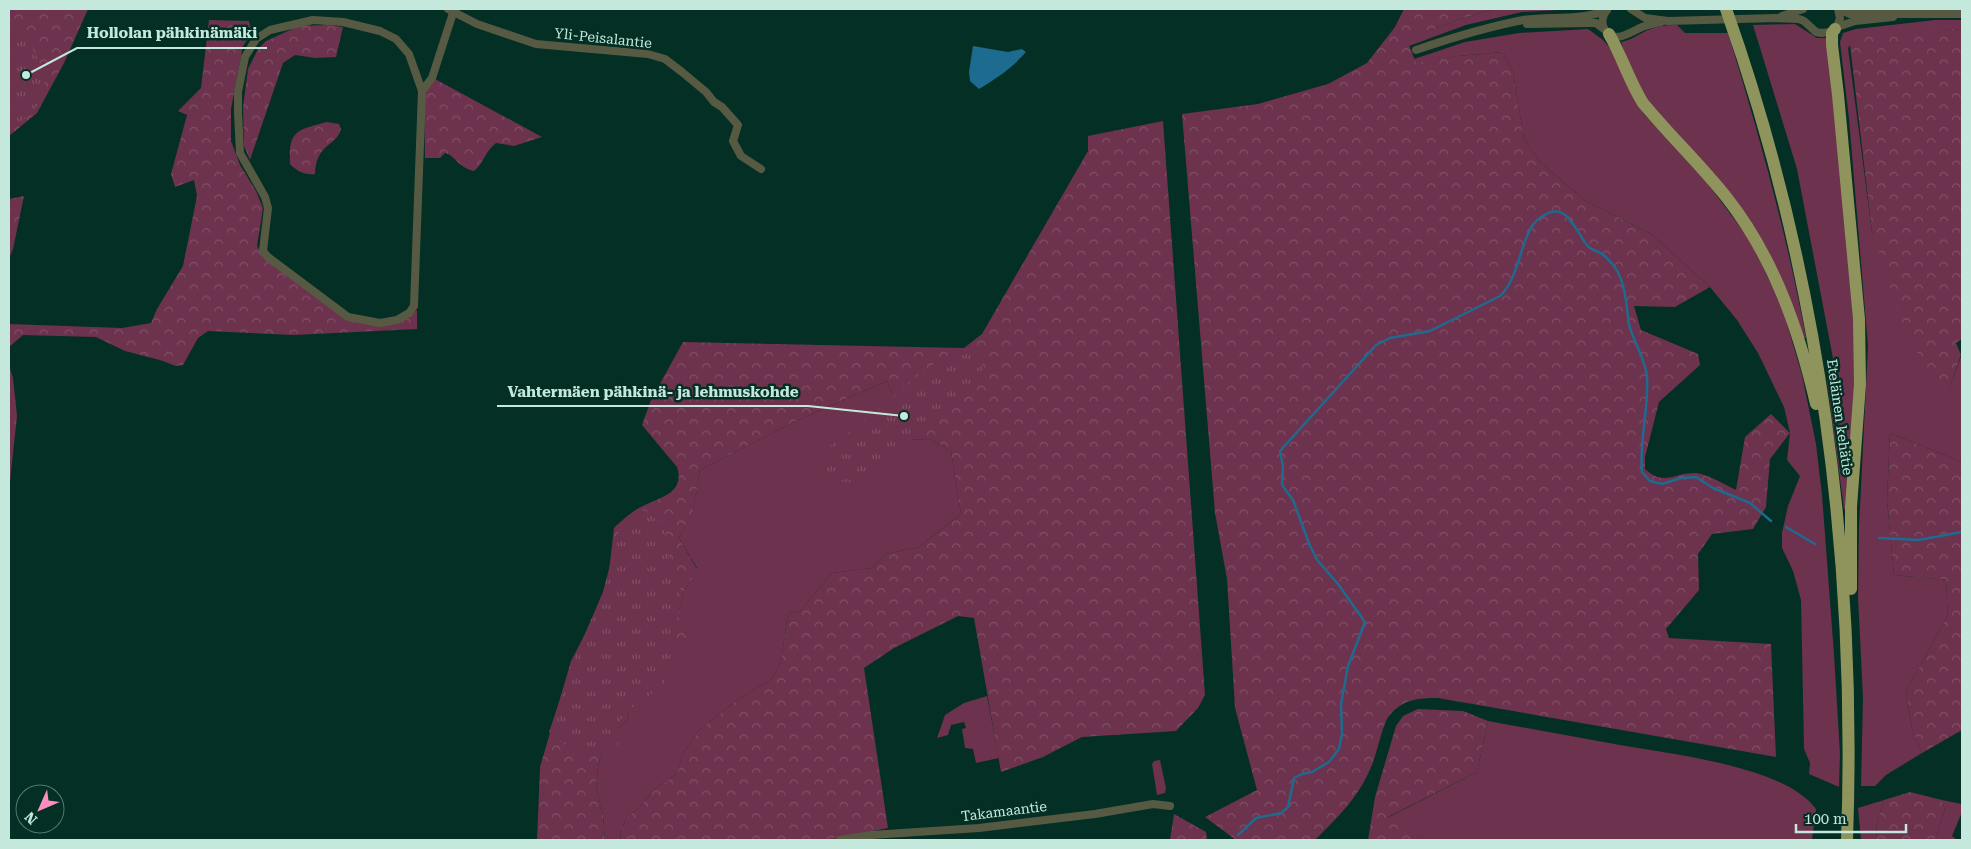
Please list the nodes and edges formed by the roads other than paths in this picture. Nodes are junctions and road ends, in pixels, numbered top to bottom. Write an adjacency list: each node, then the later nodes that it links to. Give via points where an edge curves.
1 (1631, 9): 10 (street, via 1645,18)
2 (1726, 9): 17 (highway, Eteläinen kehätie, via 1759,107 1799,268 1817,364)
3 (1803, 9): 9 (street)
4 (1838, 9): 7 (street, via 1850,14); 12 (street, via 1840,18)
5 (1607, 10): 11 (street); 13 (street, via 1602,19)
6 (450, 11): 15 (street, via 432,78); 16 (street, Yli-Peisalantie, via 536,44 648,54 664,59 730,115 738,125 733,141 741,156)
7 (1917, 14): 8 (street); 12 (street, via 1855,21)
8 (1962, 14)
9 (1775, 18): 10 (street); 12 (street, via 1799,19 1821,33)
10 (1668, 21): 13 (street, via 1618,38)
11 (1505, 25): 13 (street, via 1596,23); 14 (street)
12 (1836, 28): 18 (highway, via 1832,33 1832,45 1860,354 1851,526 1852,625)
13 (1606, 32): 17 (highway, via 1643,103 1727,198 1772,271 1789,311 1812,387)
14 (1416, 50)
15 (422, 92): 15 (street, via 409,54 396,39 380,31 343,22 313,20 270,30 256,39 245,57 238,92 240,153 268,208 263,251 348,317 380,324 396,320 414,306)
16 (761, 169)
17 (1837, 509): 18 (highway, Eteläinen kehätie)
18 (1848, 686): 21 (highway, Eteläinen kehätie)
19 (1170, 806): 20 (street, Takamaantie, via 1153,804 979,828)
20 (840, 840)
21 (1847, 840)

